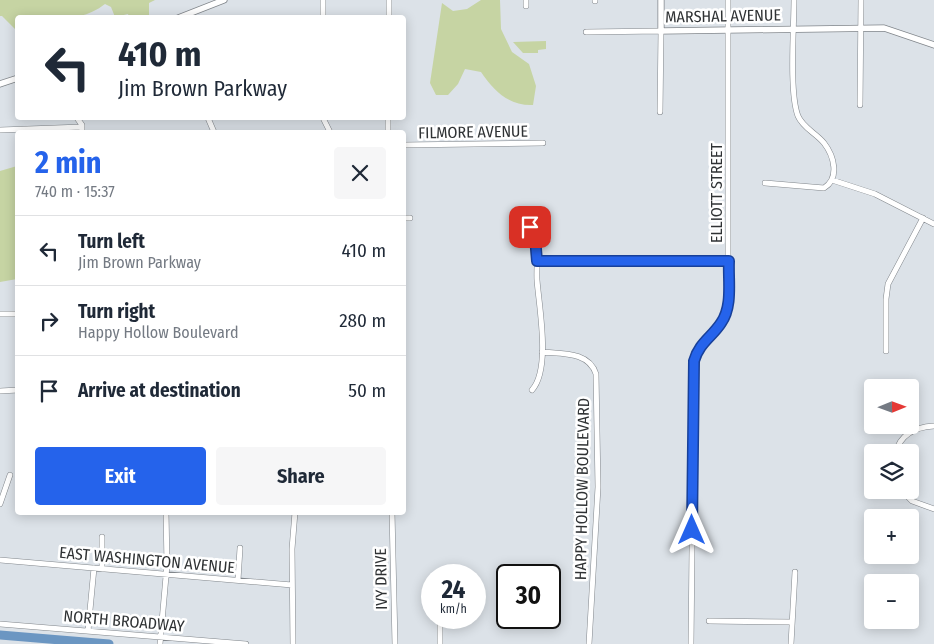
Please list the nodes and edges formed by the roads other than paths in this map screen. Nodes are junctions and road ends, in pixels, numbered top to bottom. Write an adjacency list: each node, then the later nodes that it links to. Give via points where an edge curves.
1 (224, 0): 8 (street)
2 (323, 0): 10 (street)
3 (389, 0): 11 (street)
4 (661, 0): 15 (street)
5 (728, 0): 14 (street, ELLIOTT STREET)
6 (794, 0): 13 (street)
7 (861, 0): 12 (street)
8 (209, 3): 9 (street)
9 (184, 15)
10 (323, 15)
11 (389, 15)
12 (860, 27): 13 (street, MARSHAL AVENUE); 17 (street, MARSHAL AVENUE, via 884,28); 20 (street)
13 (794, 28): 14 (street, MARSHAL AVENUE); 26 (street, via 796,112 828,150 834,170)
14 (728, 30): 15 (street, MARSHAL AVENUE); 34 (street, ELLIOTT STREET)
15 (661, 31): 16 (street, MARSHAL AVENUE); 21 (street)
16 (586, 32)
17 (934, 45)
18 (15, 79): 19 (street)
19 (0, 84)
20 (860, 105)
21 (660, 112)
22 (0, 130): 23 (street)
23 (82, 130)
24 (543, 143): 25 (street, FILMORE AVENUE)
25 (406, 145)
26 (832, 180): 27 (street, via 824,188); 30 (street, via 875,194)
27 (765, 183)
28 (406, 218): 29 (street)
29 (410, 218)
30 (923, 218): 31 (street); 37 (street, via 888,284)
31 (934, 224)
32 (530, 227): 33 (street, via 535,237)
33 (537, 261): 34 (street); 38 (street)
34 (729, 261): 72 (street, ELLIOTT STREET, via 726,313 698,348 693,368)
35 (0, 314): 36 (street)
36 (15, 314)
37 (886, 350)
38 (542, 352): 40 (street, via 539,380); 71 (street, HAPPY HOLLOW BOULEVARD, via 584,358 596,374 598,487)
39 (15, 390): 41 (street)
40 (532, 390)
41 (0, 391)
42 (934, 426): 43 (street, via 916,428)
43 (899, 444)
44 (10, 475): 46 (street)
45 (910, 499): 47 (street)
46 (0, 504)
47 (934, 509)
48 (166, 515): 57 (street)
49 (295, 515): 59 (street)
50 (392, 515): 69 (street, IVY DRIVE)
51 (102, 537): 55 (street)
52 (240, 548): 58 (street)
53 (0, 560): 54 (street, EAST WASHINGTON AVENUE)
54 (94, 568): 55 (street, EAST WASHINGTON AVENUE); 64 (street)
55 (102, 569): 57 (street, EAST WASHINGTON AVENUE)
56 (795, 572): 61 (street)
57 (166, 574): 58 (street, EAST WASHINGTON AVENUE); 65 (street)
58 (238, 580): 59 (street, EAST WASHINGTON AVENUE)
59 (292, 584): 68 (street)
60 (709, 621): 61 (street)
61 (792, 622): 73 (street)
62 (0, 624): 64 (street, NORTH BROADWAY)
63 (440, 629): 70 (street)
64 (88, 631): 65 (street, NORTH BROADWAY)
65 (161, 637): 66 (street); 67 (street, NORTH BROADWAY)
66 (160, 644)
67 (246, 644)
68 (293, 644)
69 (395, 644)
70 (440, 644)
71 (589, 644)
72 (691, 644)
73 (791, 644)

